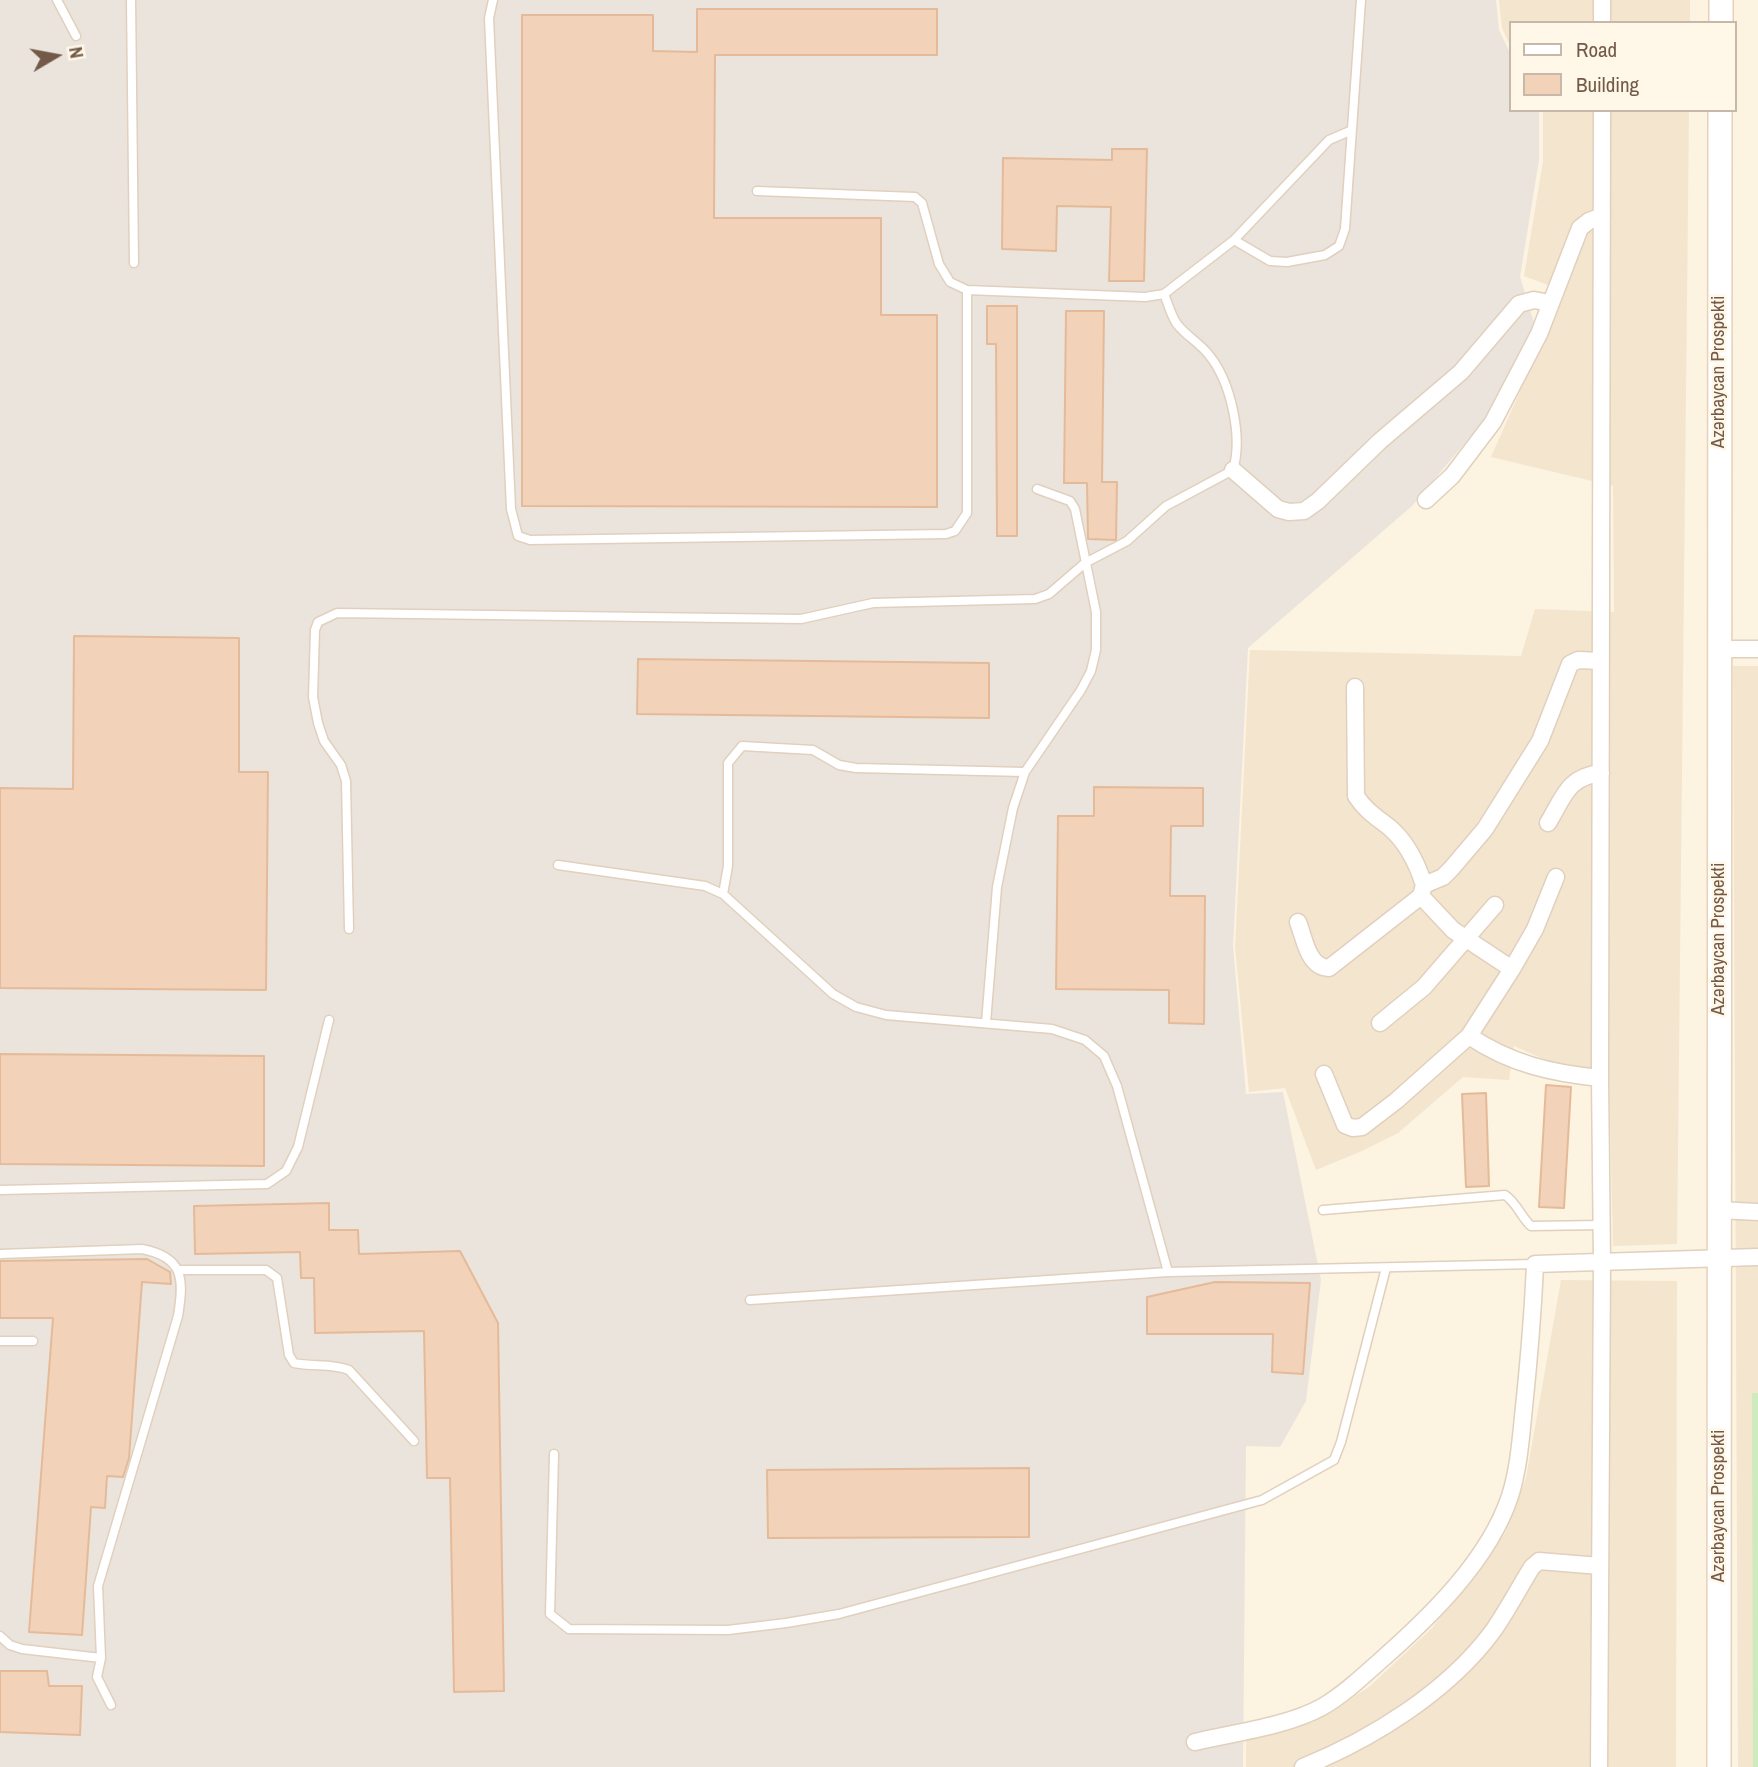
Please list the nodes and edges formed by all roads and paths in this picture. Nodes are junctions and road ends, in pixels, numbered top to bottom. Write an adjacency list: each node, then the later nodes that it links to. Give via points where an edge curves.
1 (57, 0): 9 (lane)
2 (131, 0): 16 (lane)
3 (493, 0): 17 (lane, via 489,19 500,284 511,509 518,536 530,540 955,531 967,513)
4 (1361, 0): 12 (lane)
5 (1602, 0): 7 (street)
6 (1721, 0): 8 (street)
7 (1602, 21)
8 (1721, 21)
9 (76, 36)
10 (1602, 112): 14 (street)
11 (1720, 112): 24 (street, Azərbaycan Prospekti)
12 (1350, 131): 15 (lane, via 1329,140); 15 (lane, via 1345,229 1339,246 1325,255 1287,262 1270,261)
13 (757, 191): 17 (lane, via 915,197 922,203 939,264 950,282)
14 (1602, 216): 19 (street, via 1580,228); 26 (street)
15 (1234, 240): 18 (lane)
16 (134, 263)
17 (967, 290): 18 (lane)
18 (1164, 294): 20 (lane, via 1177,324 1219,370 1238,440)
19 (1550, 303): 20 (street, via 1534,300 1520,304 1461,372 1304,510 1278,509); 22 (street, via 1493,422)
20 (1233, 470): 23 (lane, via 1166,506 1127,541)
21 (1037, 489): 23 (lane, via 1070,501)
22 (1426, 500)
23 (1085, 563): 28 (lane, via 1097,628 1091,671); 37 (lane, via 1049,594 1035,599 873,603 801,619 327,616 315,631 313,698 324,741 346,781)
24 (1718, 649): 25 (street); 48 (street, Azərbaycan Prospekti)
25 (1758, 649)
26 (1601, 661): 29 (street); 33 (street, via 1570,664 1540,741 1492,818 1451,869)
27 (1355, 687): 33 (street, via 1356,796 1413,855)
28 (1025, 772): 34 (lane, via 856,768 839,765 813,750 742,746 728,763 728,866); 41 (lane, via 997,887)
29 (1601, 773): 30 (street, via 1574,781); 45 (street)
30 (1548, 823)
31 (558, 865): 34 (lane, via 705,886)
32 (1556, 877): 39 (street)
33 (1422, 891): 36 (street, via 1329,968 1313,962); 38 (street, via 1453,930)
34 (723, 894): 41 (lane, via 833,994 856,1007)
35 (1495, 905): 38 (street)
36 (1298, 922)
37 (349, 929)
38 (1467, 939): 39 (street); 42 (street, via 1424,987)
39 (1512, 969): 43 (street)
40 (329, 1020): 46 (lane, via 298,1147 286,1171 267,1184)
41 (986, 1023): 58 (lane, via 1052,1029 1085,1040 1104,1056)
42 (1380, 1023)
43 (1469, 1037): 44 (street, via 1362,1127 1345,1125); 45 (street, via 1543,1070)
44 (1324, 1074)
45 (1600, 1078): 50 (street)
46 (0, 1190)
47 (1322, 1210): 50 (lane, via 1505,1195 1531,1226)
48 (1719, 1210): 49 (street); 53 (street, Azərbaycan Prospekti)
49 (1758, 1212)
50 (1602, 1225): 54 (street)
51 (0, 1254): 57 (lane, via 142,1249 158,1252)
52 (1758, 1257): 53 (street)
53 (1718, 1260): 54 (street); 71 (street, Azərbaycan Prospekti)
54 (1602, 1262): 55 (street); 64 (street)
55 (1535, 1264): 56 (lane); 68 (street, via 1521,1441 1511,1494 1499,1524 1473,1562 1443,1601 1323,1707 1297,1719)
56 (1386, 1268): 58 (lane); 63 (lane, via 1334,1460 1262,1500 839,1614 727,1630 569,1629 550,1614)
57 (178, 1270): 62 (lane, via 267,1270 274,1275 294,1363 349,1370); 66 (lane, via 182,1292 178,1316 98,1586)
58 (1168, 1272): 59 (lane)
59 (750, 1300)
60 (0, 1341): 61 (lane)
61 (33, 1341)
62 (414, 1441)
63 (554, 1454)
64 (1600, 1566): 69 (street, via 1539,1561 1493,1631 1464,1664 1370,1735); 70 (street)
65 (0, 1636): 66 (lane, via 22,1649)
66 (101, 1658): 67 (lane, via 97,1677)
67 (111, 1705)
68 (1195, 1742)
69 (1303, 1767)
70 (1599, 1767)
71 (1719, 1767)

